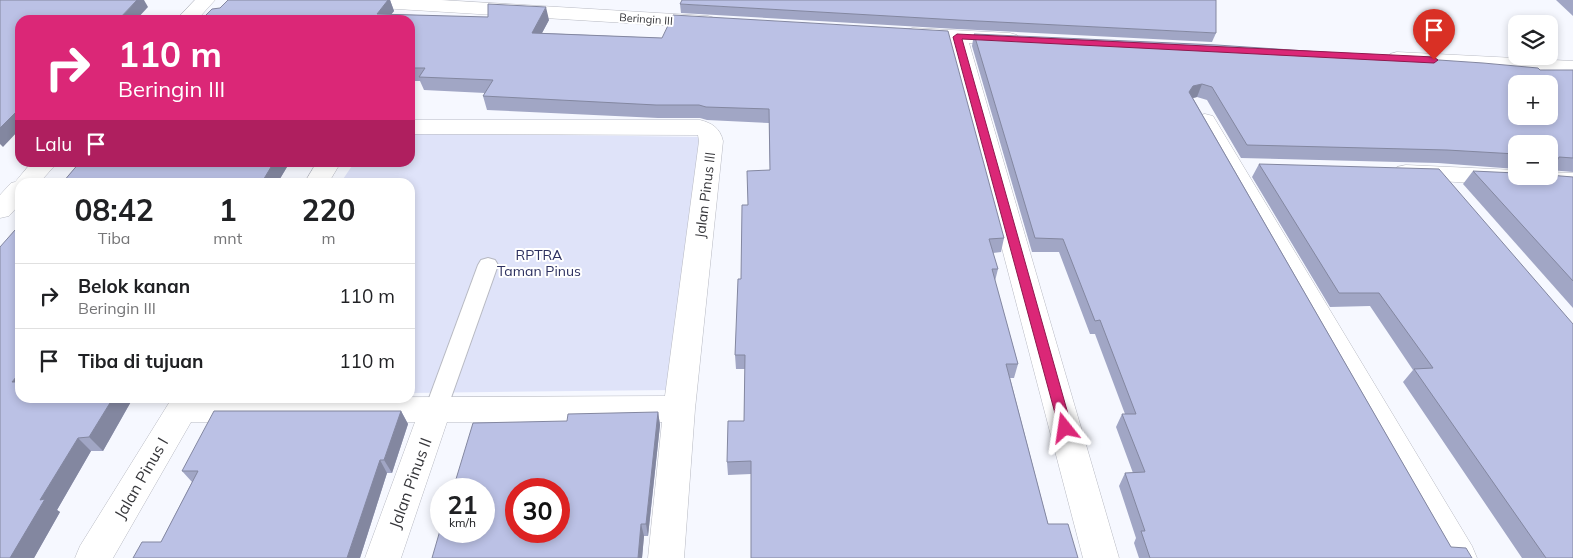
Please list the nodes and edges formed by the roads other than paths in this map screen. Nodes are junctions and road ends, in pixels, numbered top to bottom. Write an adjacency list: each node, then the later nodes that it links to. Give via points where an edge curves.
1 (206, 0): 3 (street)
2 (348, 0): 4 (street, Beringin III)
3 (191, 15)
4 (730, 24)
5 (890, 33): 6 (street)
6 (957, 37): 7 (street); 29 (street)
7 (1026, 40)
8 (1374, 57): 9 (street)
9 (1573, 67)
10 (1196, 106): 30 (street, via 1247,167)
11 (415, 126): 25 (street, Jalan Pinus III, via 708,129 711,141)
12 (41, 167): 16 (street)
13 (326, 167): 17 (street)
14 (1389, 172): 15 (street)
15 (1438, 173): 18 (street); 20 (street)
16 (31, 178)
17 (319, 178)
18 (1573, 181)
19 (15, 194): 21 (street)
20 (1457, 196)
21 (0, 210)
22 (488, 265): 24 (lane)
23 (184, 403): 24 (street); 26 (street, Jalan Pinus I)
24 (436, 409): 25 (street); 27 (street, Jalan Pinus II)
25 (679, 409): 28 (street, Jalan Pinus III)
26 (93, 558)
27 (383, 558)
28 (666, 558)
29 (1102, 558)
30 (1460, 558)

